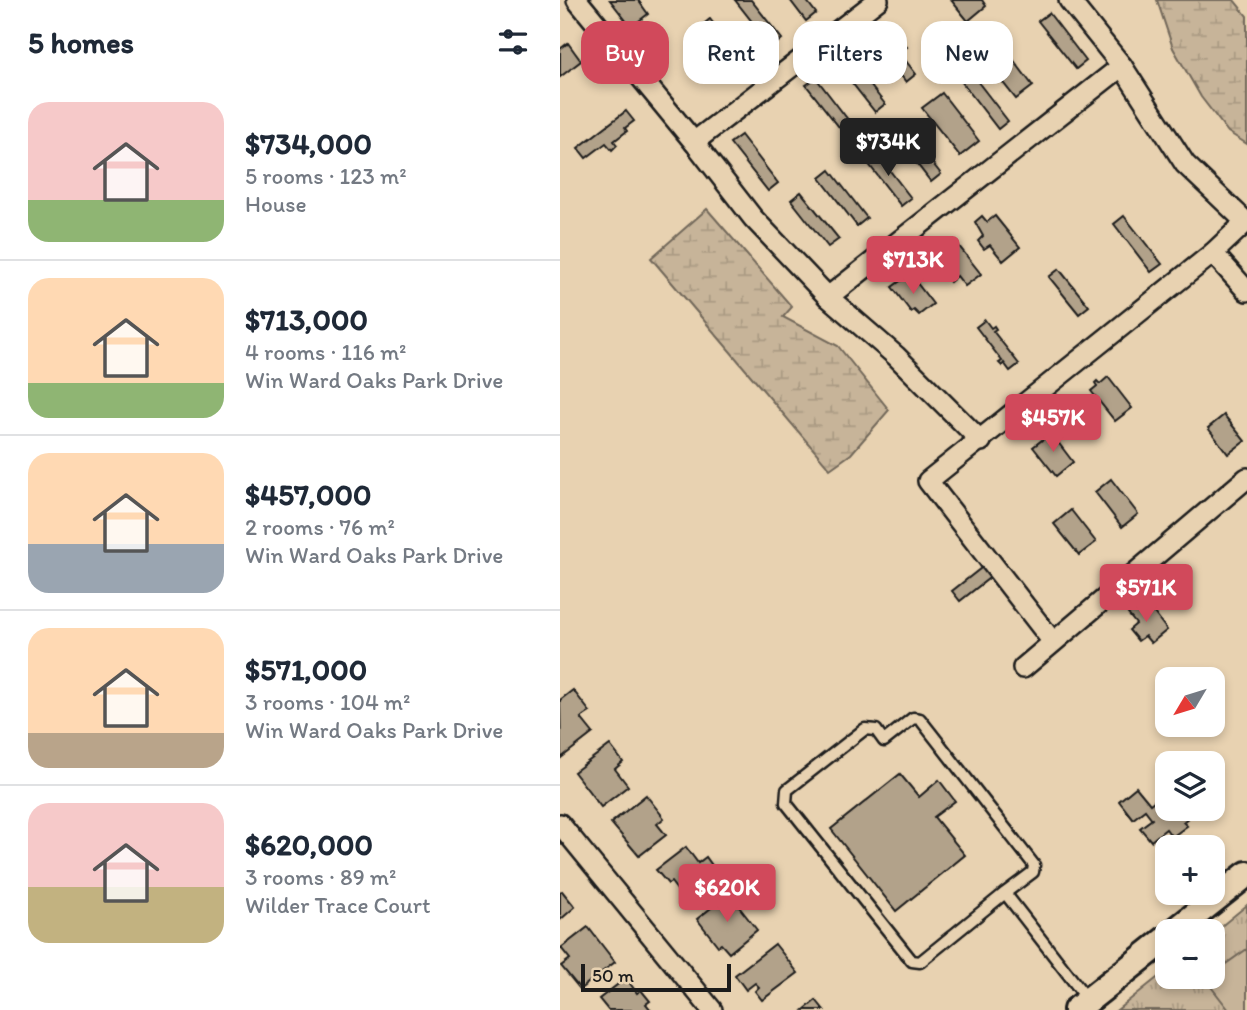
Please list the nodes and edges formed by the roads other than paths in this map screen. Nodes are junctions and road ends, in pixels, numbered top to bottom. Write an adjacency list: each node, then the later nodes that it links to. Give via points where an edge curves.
1 (576, 0): 5 (street)
2 (878, 0): 5 (street)
3 (1069, 0): 4 (street)
4 (1122, 66): 6 (street, via 1185,164); 9 (street)
5 (694, 142): 9 (street, via 753,218)
6 (1247, 222): 7 (street)
7 (1213, 253): 8 (street); 10 (street)
8 (1247, 291)
9 (828, 297): 10 (street, via 896,356)
10 (981, 441): 12 (street, via 928,481)
11 (1247, 478): 12 (street)
12 (1053, 642): 13 (street)
13 (1023, 668)
14 (560, 824): 20 (street)
15 (1247, 874): 17 (street)
16 (1005, 893): 16 (lane, via 915,962 786,803 785,793 865,729 876,730 884,741 912,718 920,719 1034,865 1033,872); 19 (lane)
17 (1190, 919)
18 (1155, 947): 19 (street)
19 (1082, 1005)
20 (712, 1010)

